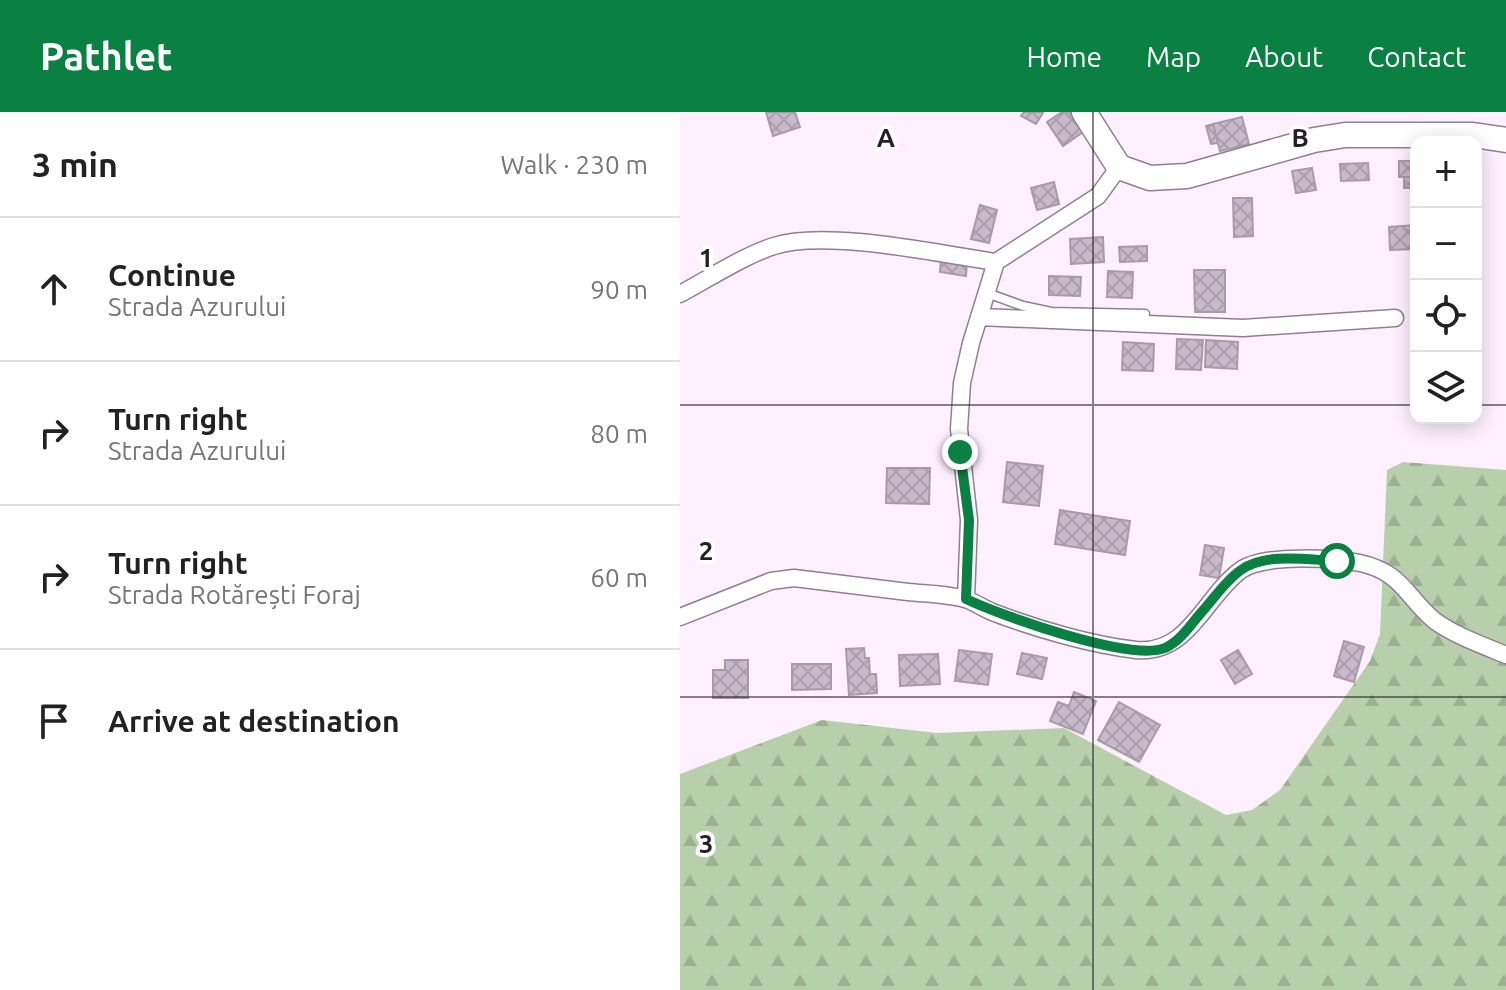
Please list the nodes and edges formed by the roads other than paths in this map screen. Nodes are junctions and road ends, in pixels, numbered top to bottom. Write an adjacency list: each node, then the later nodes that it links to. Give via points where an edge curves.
1 (1084, 112): 3 (street)
2 (1506, 140): 3 (street, via 1345,135 1169,179)
3 (1119, 167): 4 (street, via 1098,196)
4 (996, 262): 5 (street); 6 (street, via 860,243 794,241 772,246)
5 (987, 293): 7 (lane, via 1051,312); 8 (street)
6 (680, 294)
7 (1145, 314)
8 (979, 317): 9 (street, via 1243,328); 10 (street, via 962,383 959,429 969,520)
9 (1395, 318)
10 (966, 599): 11 (street, via 794,578 771,581); 12 (street, via 1075,637 1137,650 1163,649 1180,638 1242,569 1277,560 1362,563 1398,580 1434,620)
11 (680, 617)
12 (1506, 655)

